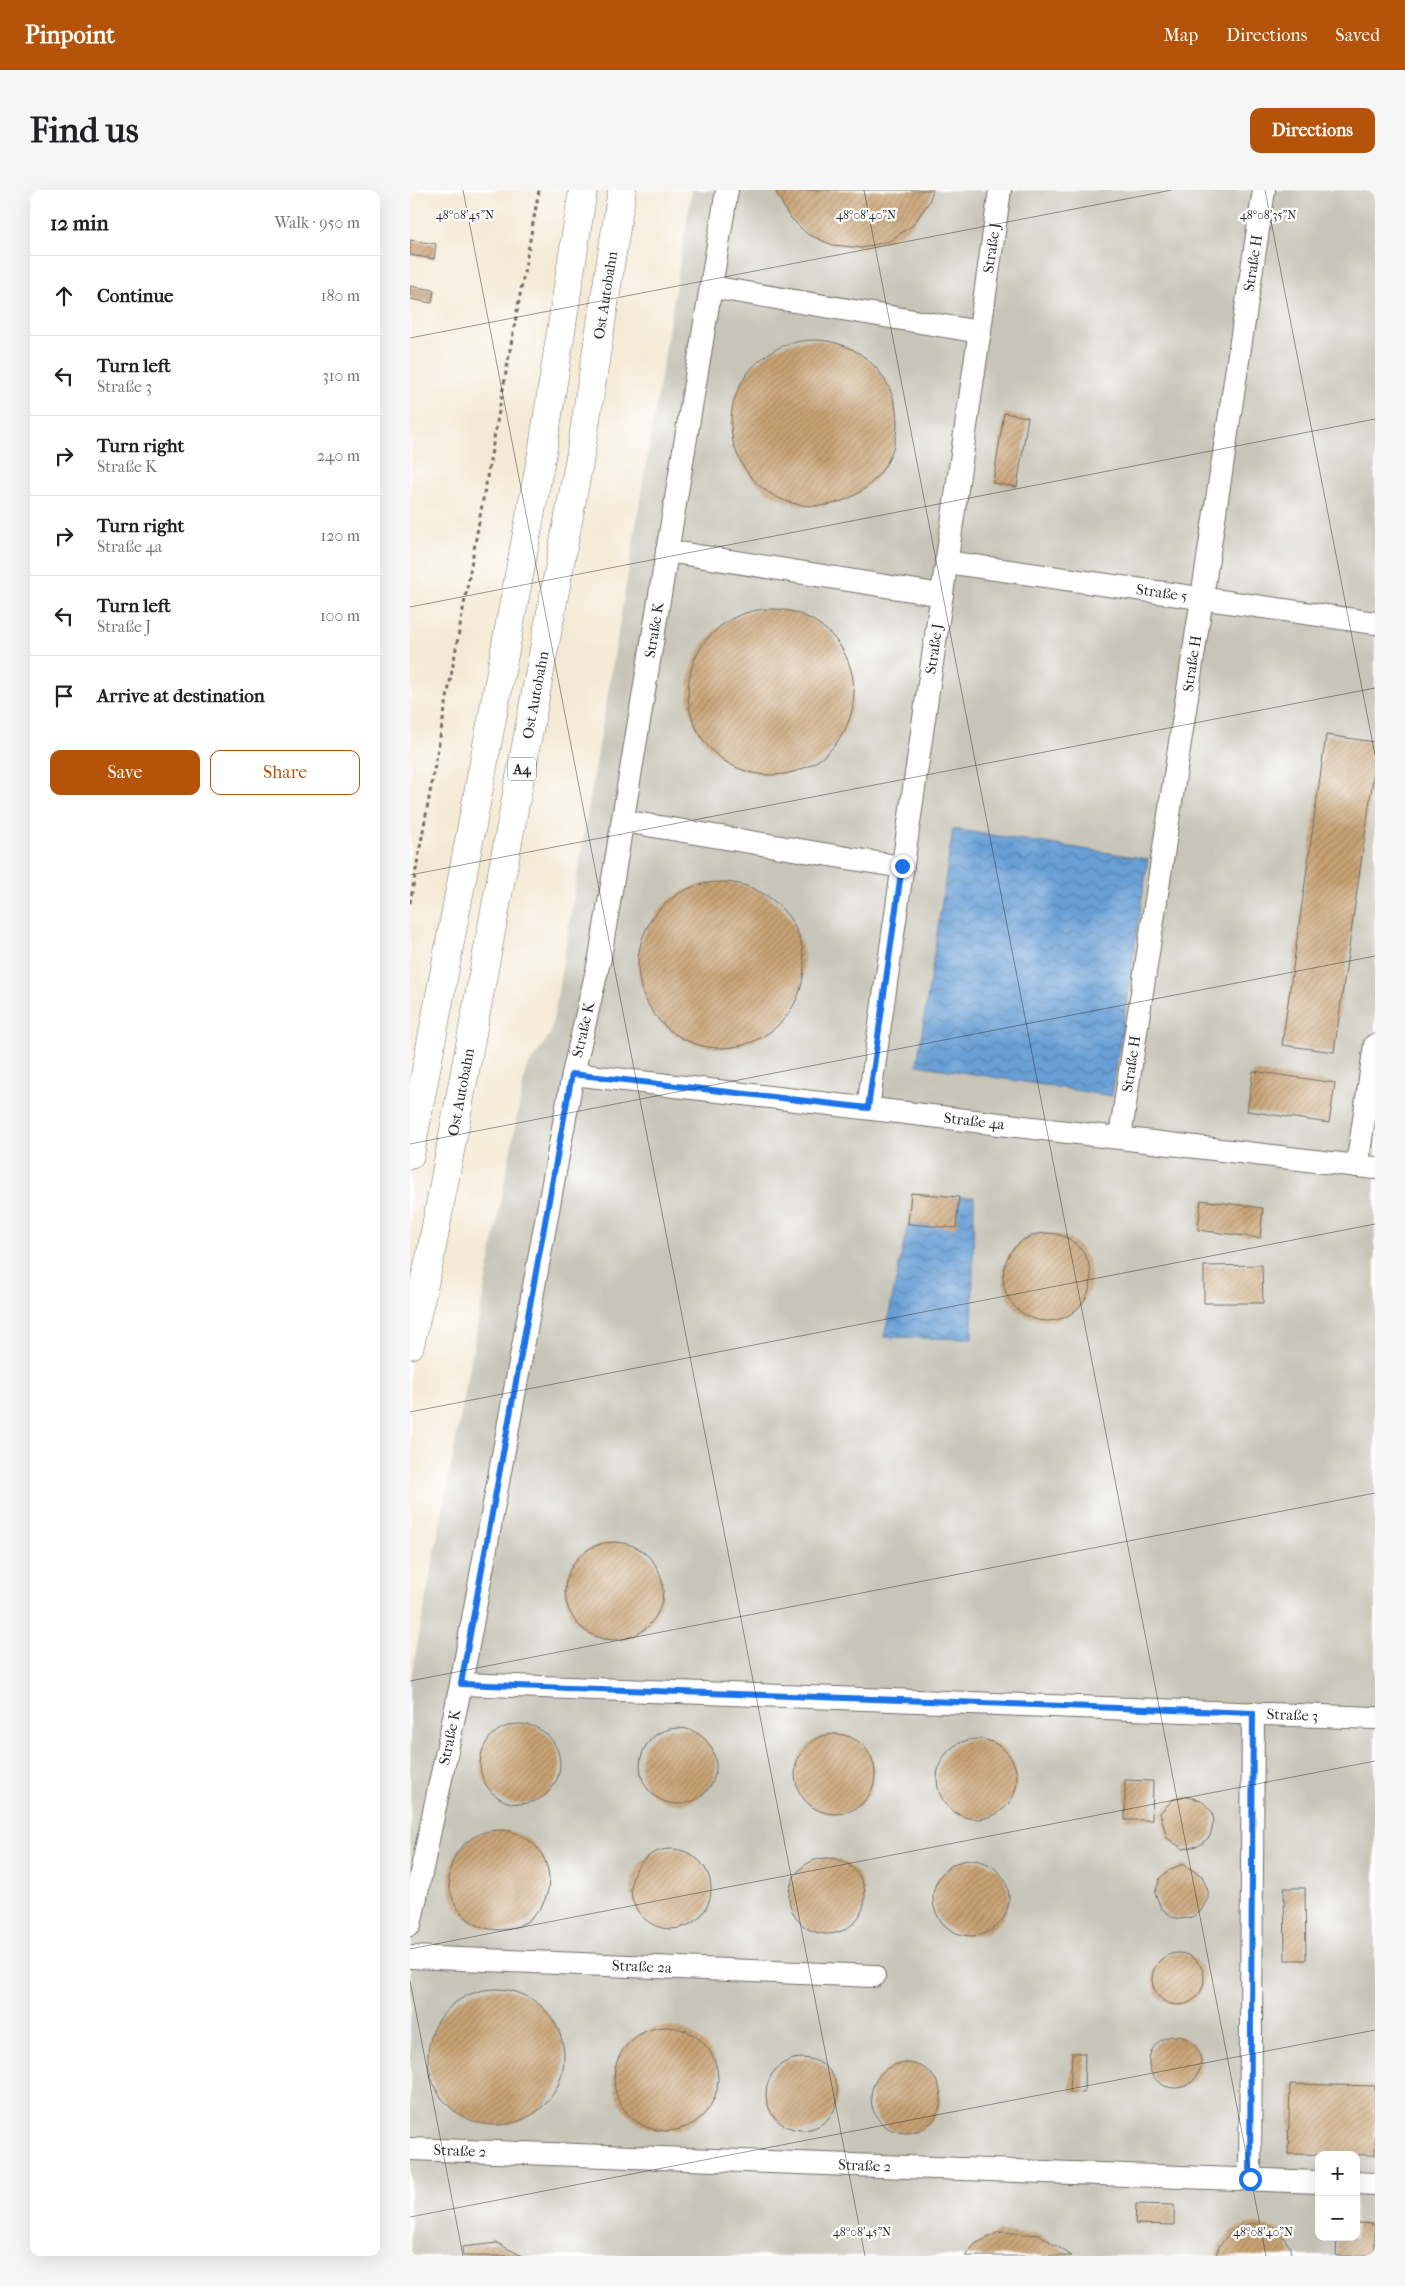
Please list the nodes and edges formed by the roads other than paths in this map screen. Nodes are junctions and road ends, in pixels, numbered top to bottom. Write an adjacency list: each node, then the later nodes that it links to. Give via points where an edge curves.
1 (583, 190): 19 (highway, via 540,463)
2 (622, 190): 21 (highway, Ost Autobahn / A4, via 579,466 430,1258)
3 (727, 190): 6 (lane, Straße K)
4 (1000, 190): 7 (lane, Straße J)
5 (1264, 190): 11 (lane, Straße H)
6 (711, 287): 7 (lane); 8 (lane, Straße K)
7 (980, 332): 9 (lane, Straße J)
8 (668, 551): 10 (lane); 13 (lane, Straße K)
9 (946, 562): 10 (lane, Straße J); 11 (lane, Straße 5)
10 (942, 595): 14 (lane, Straße J)
11 (1200, 599): 12 (lane, Straße 5); 18 (lane, Straße H)
12 (1375, 623)
13 (623, 821): 14 (lane); 16 (lane, Straße K, via 600,957)
14 (902, 866): 17 (lane, Straße J)
15 (1375, 1045): 20 (lane)
16 (572, 1074): 17 (lane, Straße 4a); 22 (lane, Straße K)
17 (868, 1108): 18 (lane, Straße 4a)
18 (1120, 1137): 20 (lane, Straße 4a)
19 (410, 1154)
20 (1366, 1167)
21 (410, 1345)
22 (461, 1684): 23 (lane, Straße 3); 25 (lane, Straße K)
23 (1253, 1713): 24 (lane, Straße 3); 29 (lane)
24 (1375, 1718)
25 (410, 1925)
26 (410, 1957): 27 (lane, Straße 2a)
27 (874, 1976)
28 (410, 2149): 29 (lane, Straße 2)
29 (1250, 2179): 30 (lane, Straße 2)
30 (1315, 2182)
31 (1360, 2183): 32 (lane)
32 (1375, 2184)

